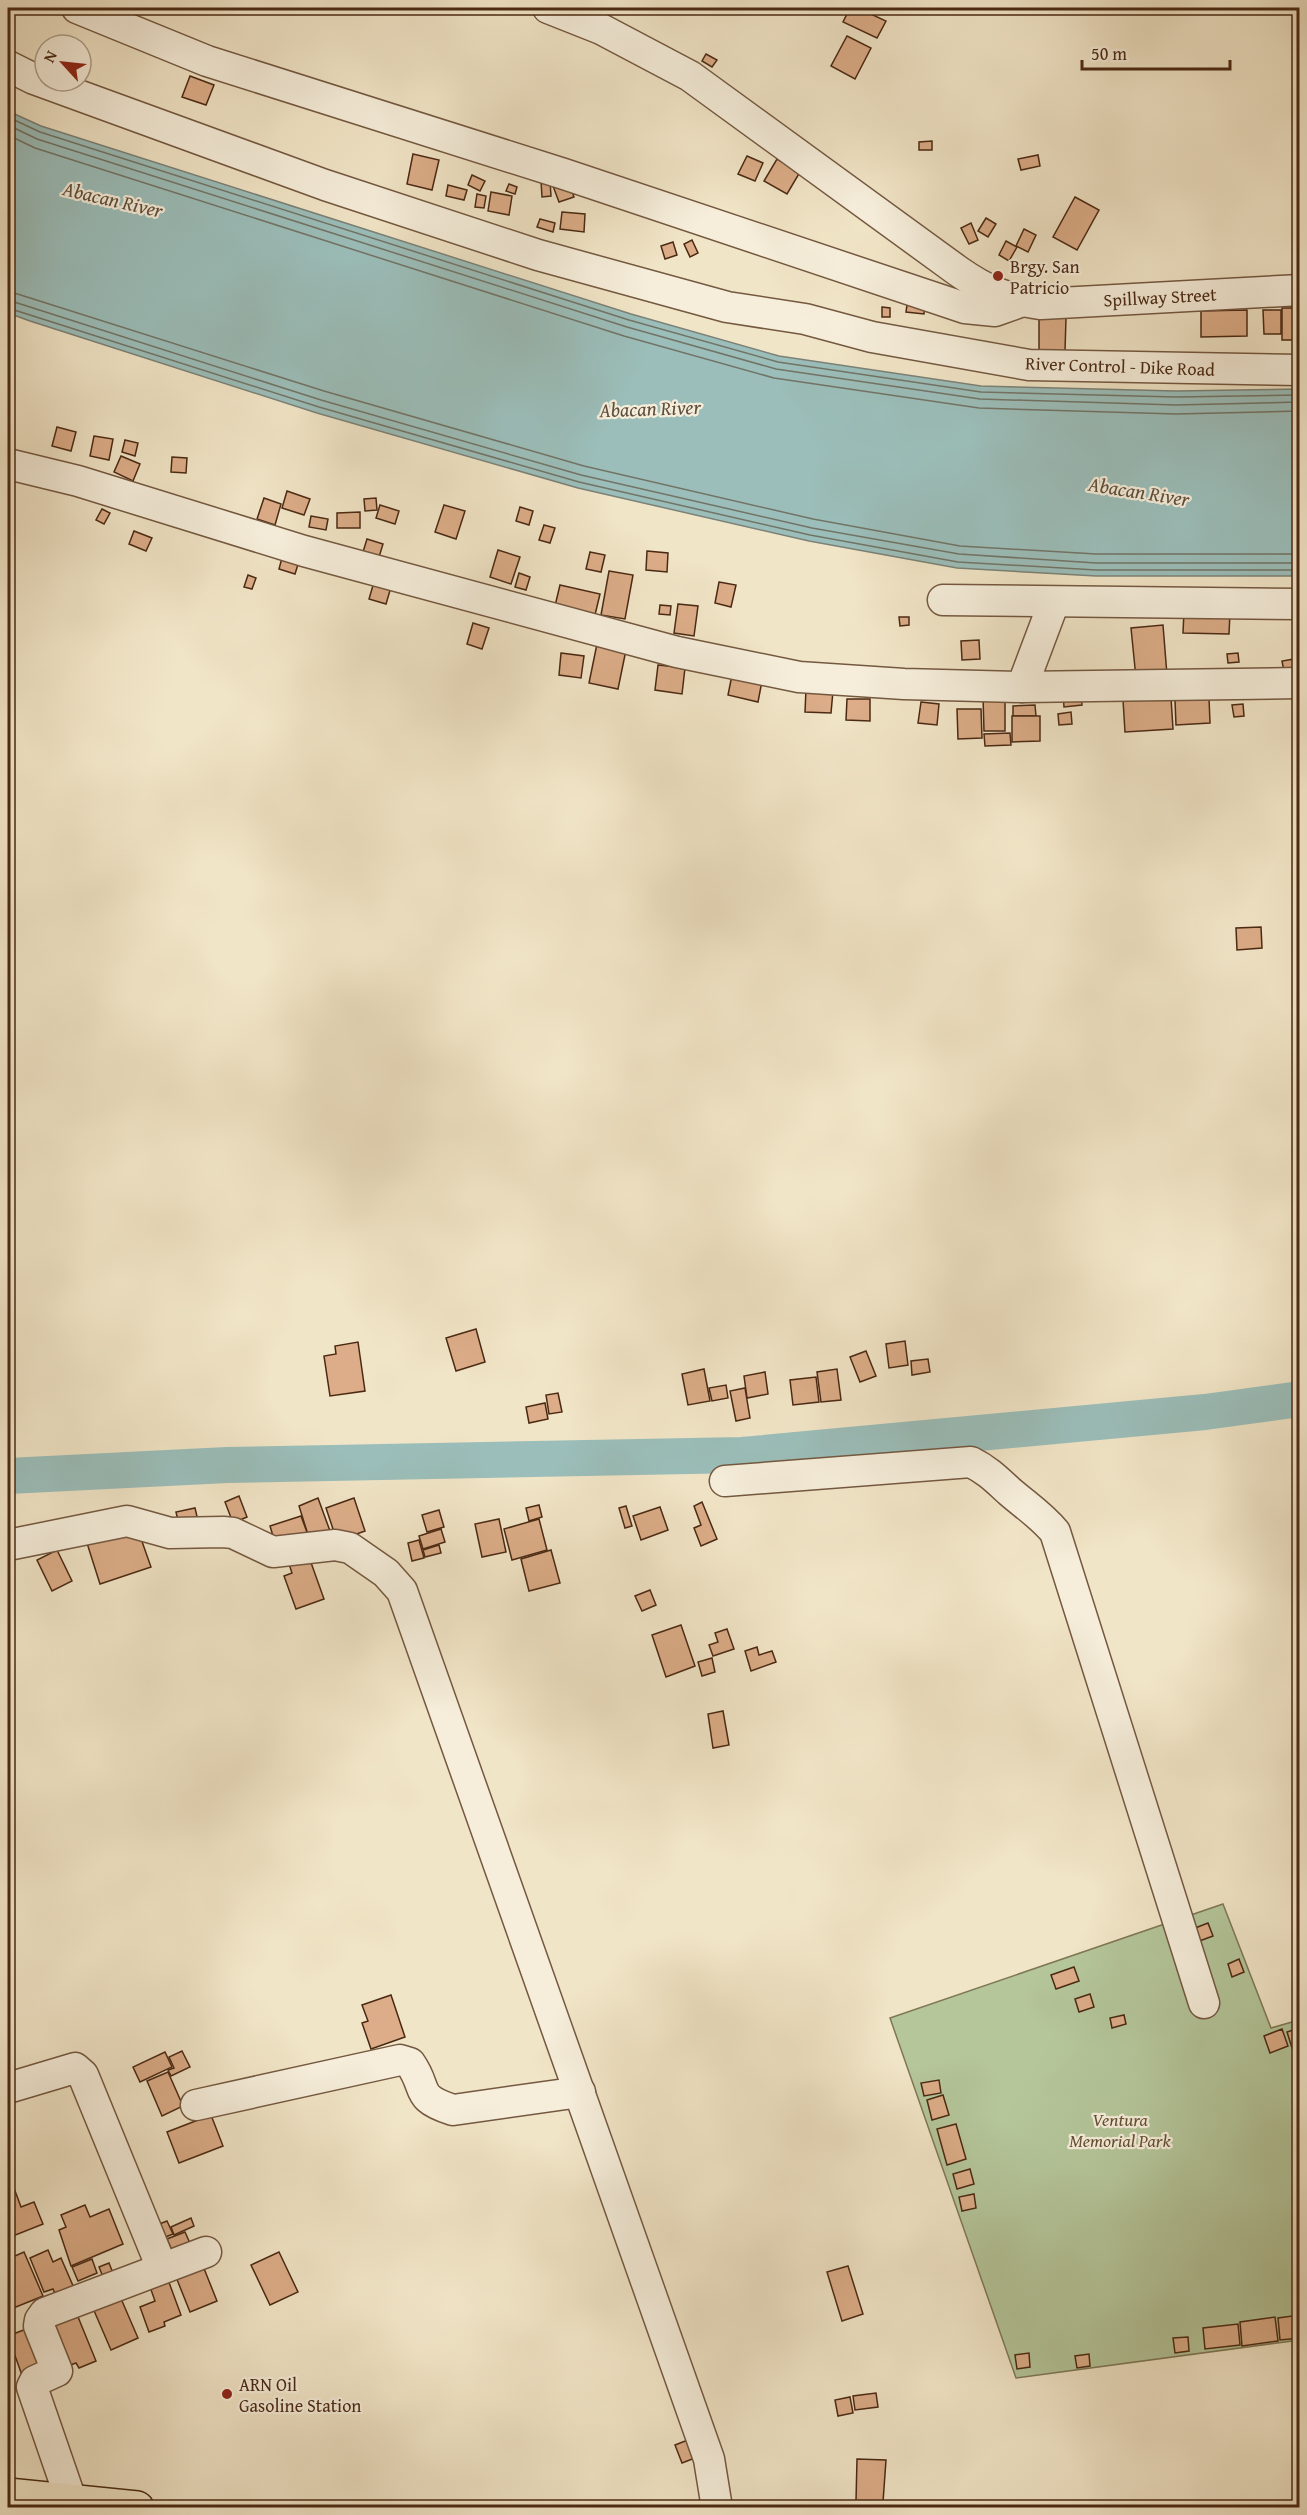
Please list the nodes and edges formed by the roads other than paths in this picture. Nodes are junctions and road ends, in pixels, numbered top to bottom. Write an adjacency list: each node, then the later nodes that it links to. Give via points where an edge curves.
1 (77, 8): 5 (street, via 207,61 564,174 965,308 995,310)
2 (548, 8): 5 (street, via 601,29 690,76 976,284)
3 (8, 66): 6 (street, River Control - Dike Road, via 325,185 538,255 727,307 1029,365)
4 (1299, 290): 5 (street, Spillway Street)
5 (1020, 302)
6 (1299, 370)
7 (8, 464): 12 (street, via 78,481 304,551 677,652 799,677)
8 (943, 600): 9 (street)
9 (1054, 602): 10 (street); 12 (street)
10 (1299, 604)
11 (1299, 683): 12 (street)
12 (1022, 687)
13 (725, 1481): 15 (street, via 971,1462 990,1471 1041,1515 1055,1532)
14 (8, 1545): 17 (street, via 127,1521 170,1533 232,1533 273,1552 335,1545 365,1556 386,1573 402,1592)
15 (1204, 2004)
16 (8, 2088): 20 (street, via 75,2068 83,2075)
17 (580, 2092): 18 (street, via 453,2110 432,2103 422,2092 410,2063 400,2060); 24 (street, via 709,2459)
18 (196, 2105)
19 (206, 2252): 20 (street)
20 (162, 2268): 22 (street, via 45,2313 40,2320 57,2372 35,2381 32,2387)
21 (8, 2495): 22 (main road)
22 (71, 2500): 23 (main road)
23 (137, 2508)
24 (717, 2508)

